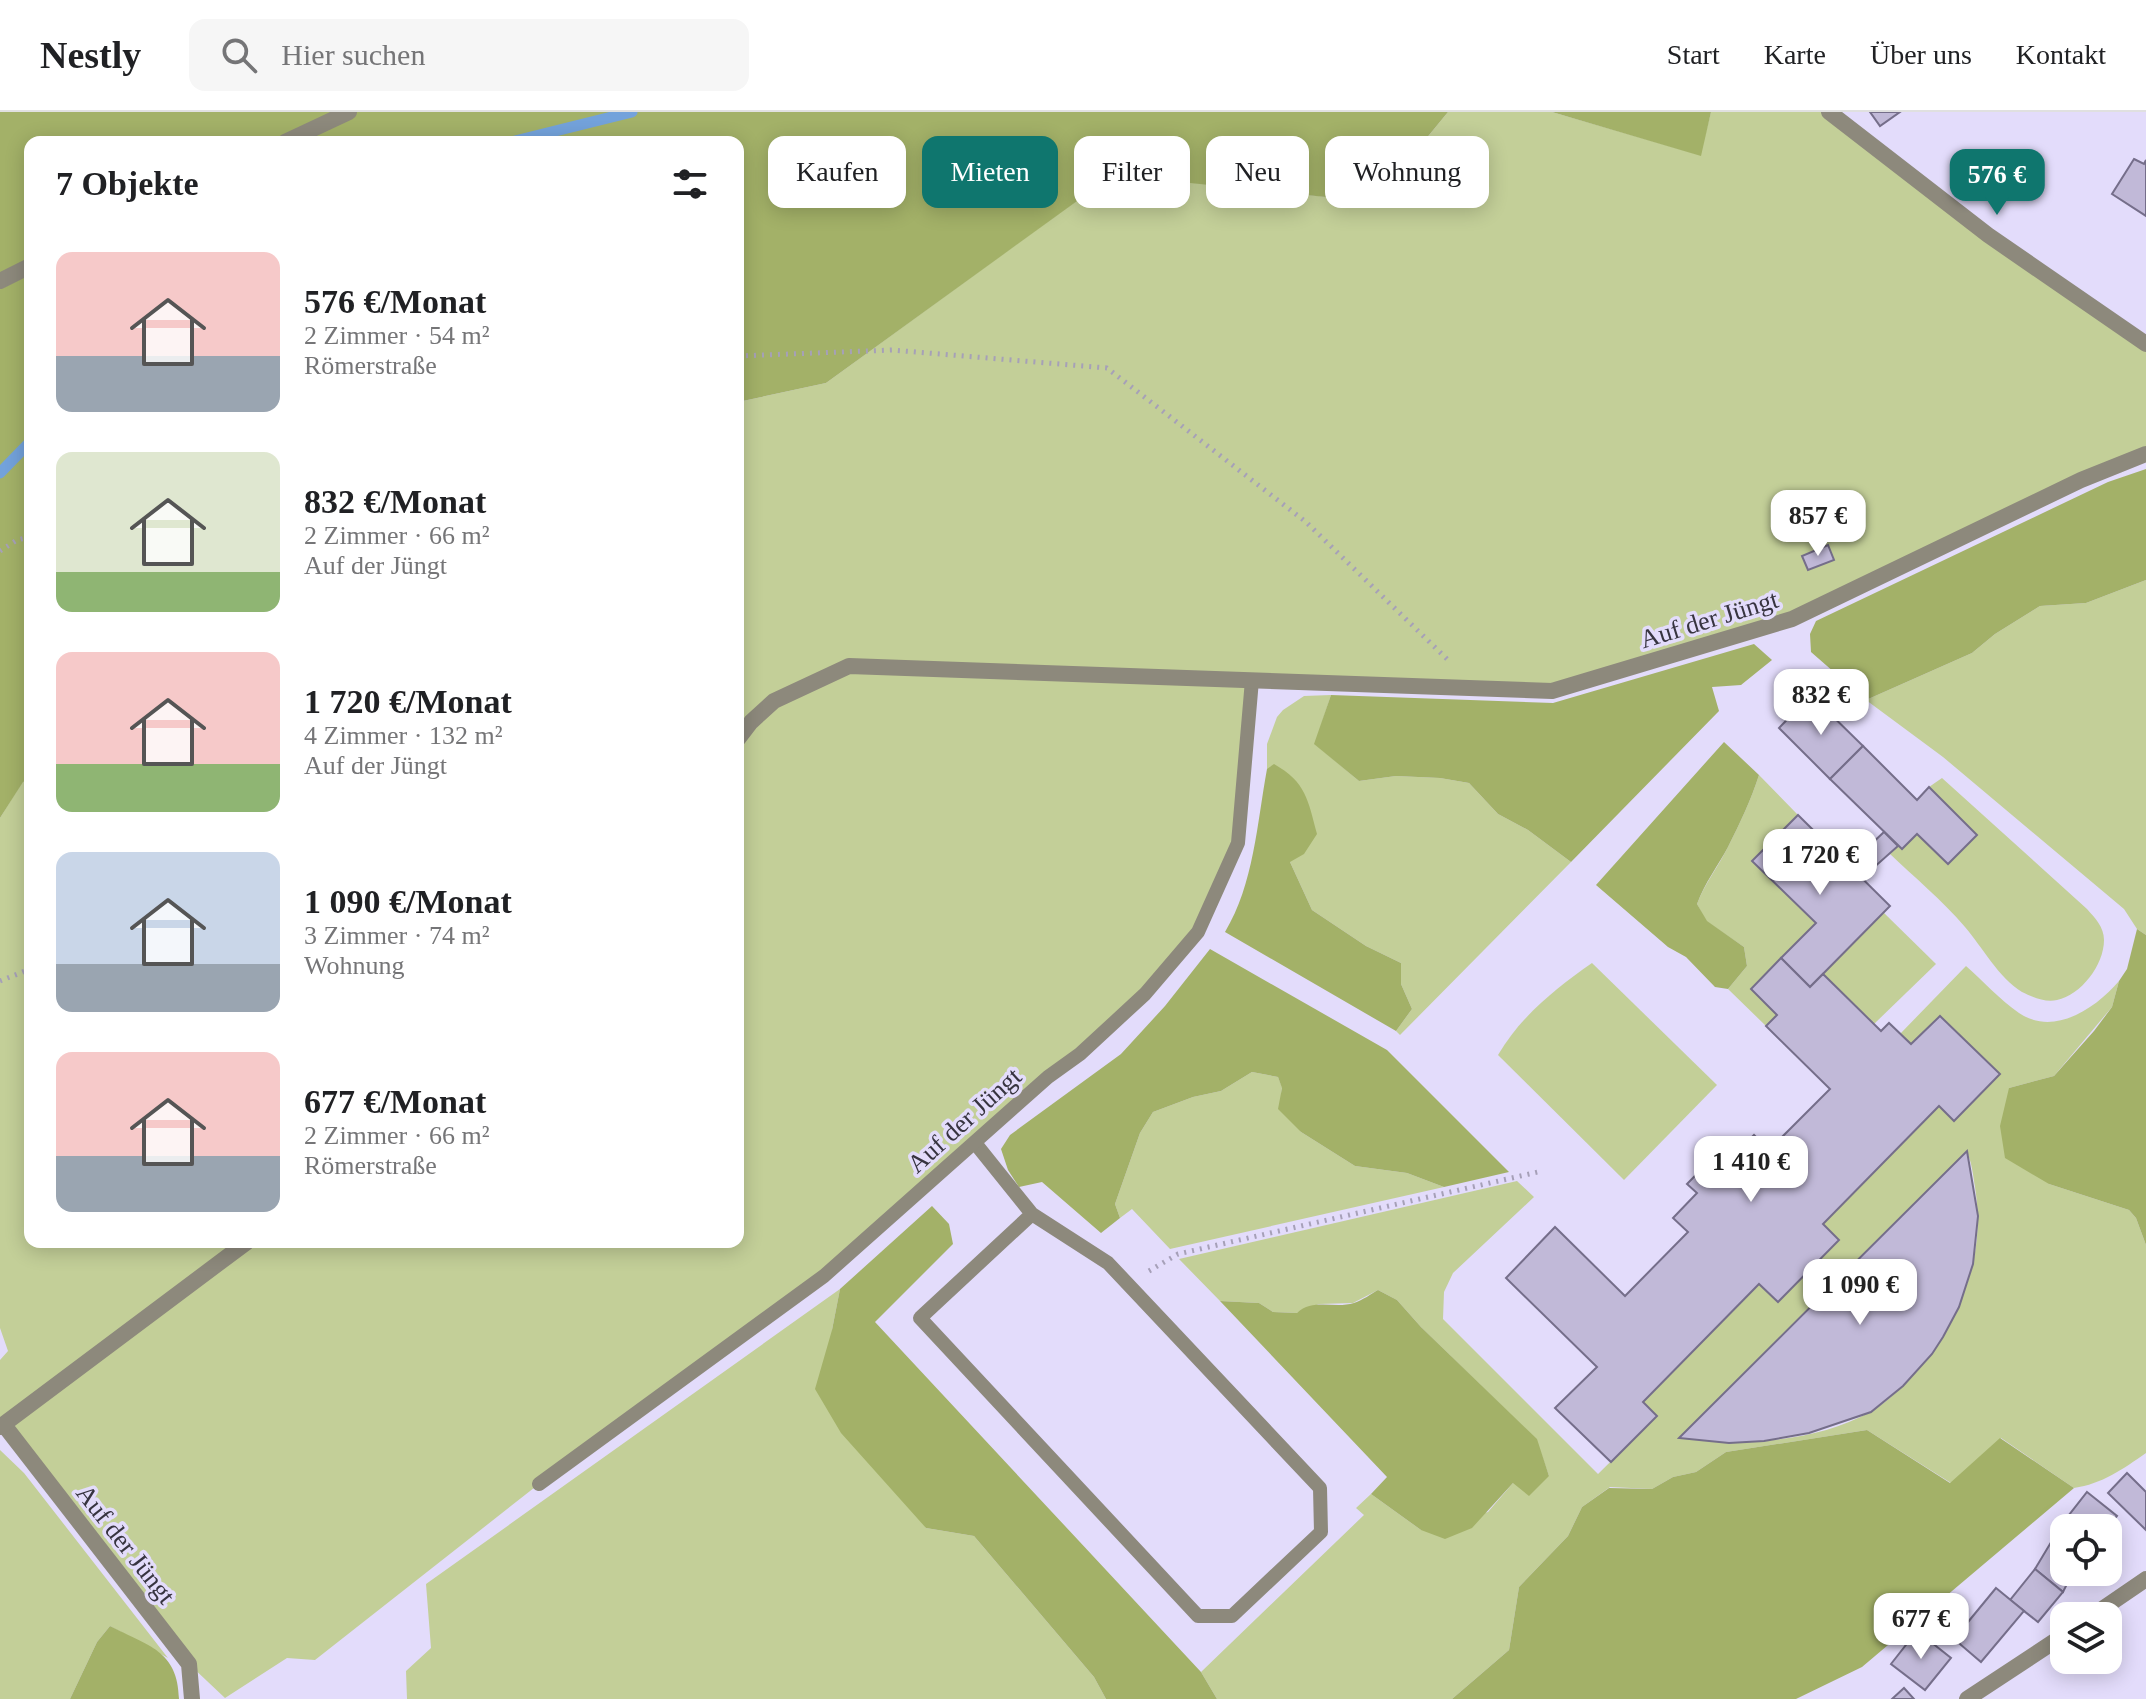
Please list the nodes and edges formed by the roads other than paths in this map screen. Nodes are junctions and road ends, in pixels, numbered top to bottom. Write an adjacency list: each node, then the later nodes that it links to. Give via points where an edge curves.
1 (349, 112): 3 (street)
2 (1829, 112): 6 (street, via 1988,235)
3 (298, 136)
4 (24, 269): 5 (street)
5 (0, 281)
6 (2146, 344)
7 (2146, 454): 8 (street, Auf der Jüngt, via 1792,619 1552,691)
8 (1252, 680): 9 (street, Auf der Jüngt, via 849,666 774,701); 10 (lane, Auf der Jüngt, via 1238,843 1198,932 1145,994)
9 (744, 731)
10 (975, 1143): 11 (lane); 14 (lane, Auf der Jüngt, via 824,1276)
11 (1032, 1214): 11 (lane, via 1108,1263 1320,1488 1321,1532 1232,1616 1198,1616 920,1318)
12 (239, 1248): 13 (street, Auf der Jüngt)
13 (2, 1426): 18 (street, Auf der Jüngt, via 189,1664)
14 (539, 1484)
15 (2146, 1579): 16 (street)
16 (2112, 1602)
17 (2050, 1644): 19 (street)
18 (192, 1699)
19 (1967, 1699)

